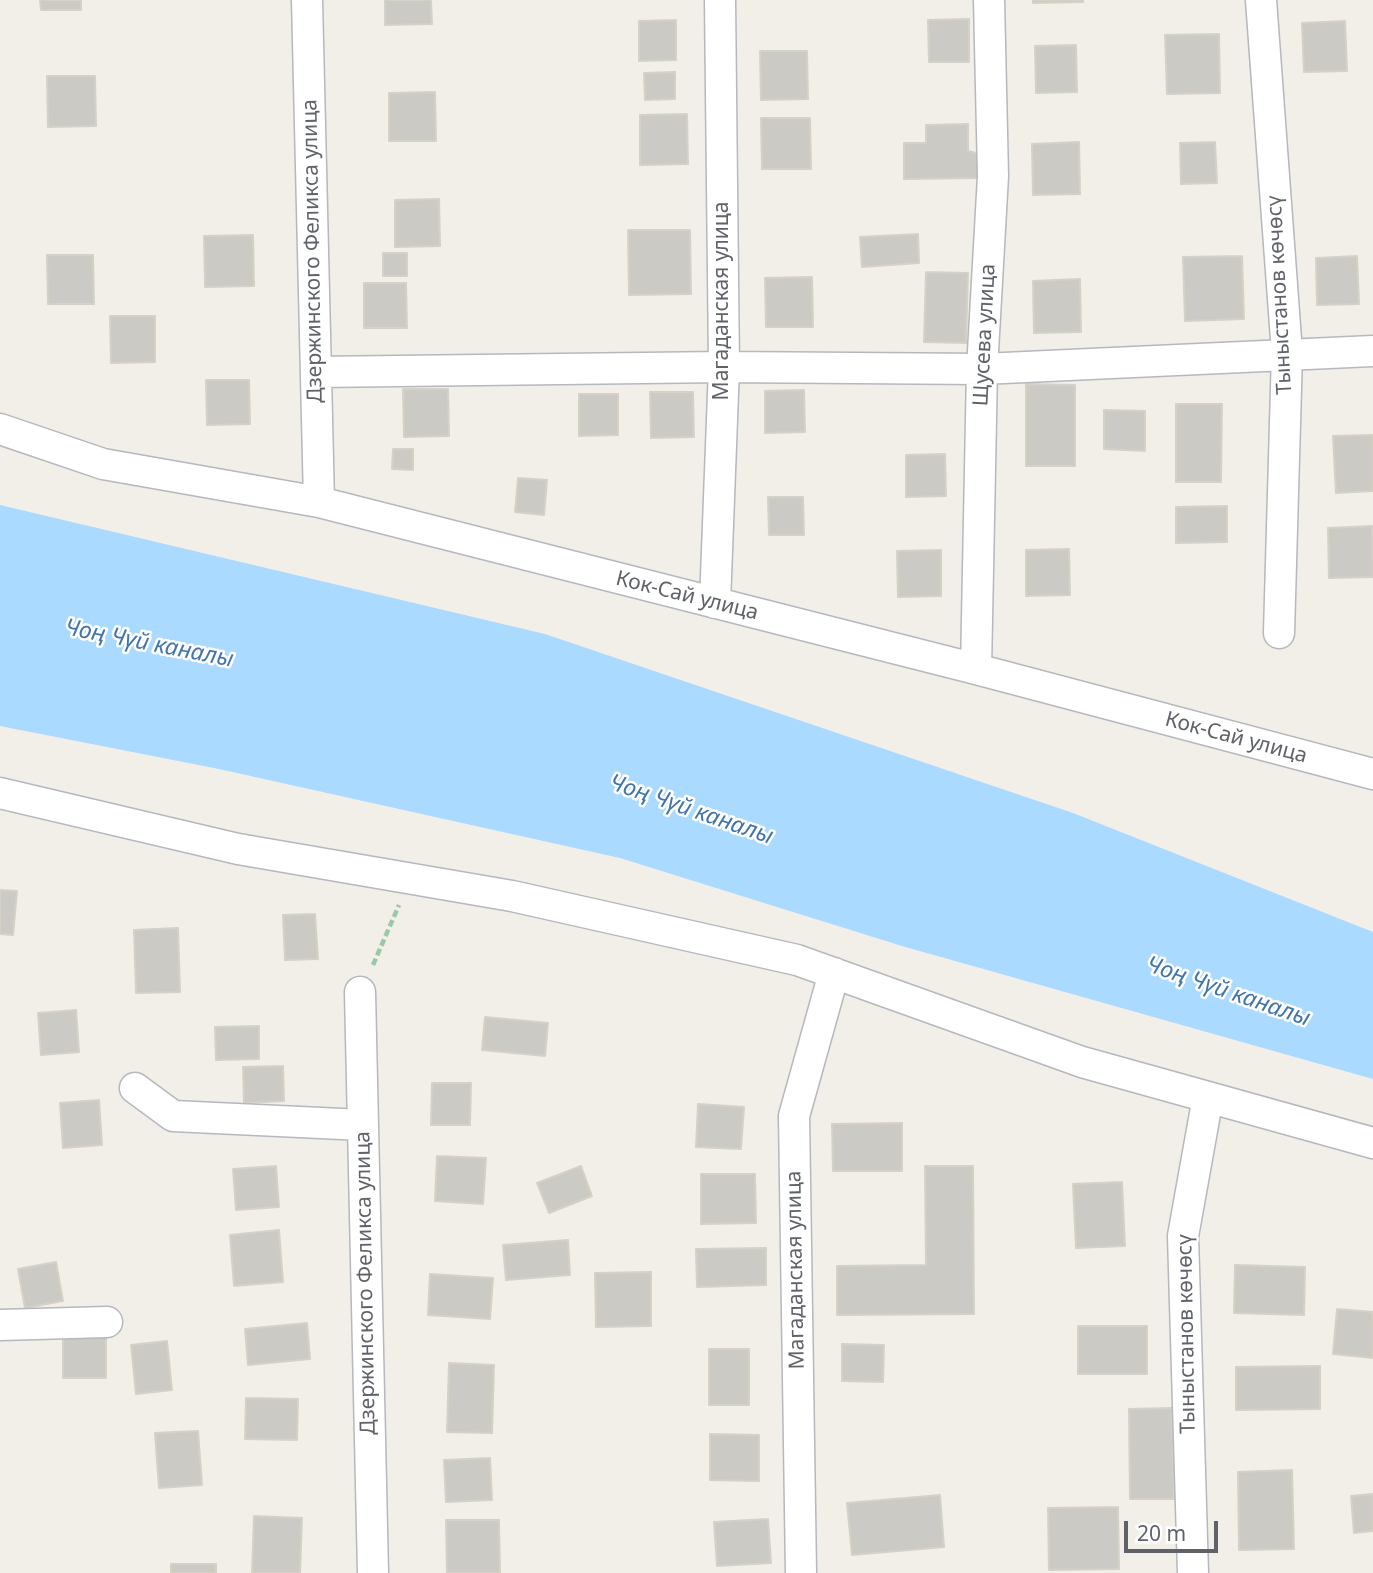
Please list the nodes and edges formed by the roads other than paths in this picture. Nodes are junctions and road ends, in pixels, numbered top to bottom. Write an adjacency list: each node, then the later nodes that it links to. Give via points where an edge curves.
1 (307, 0): 9 (street, Дзержинского Феликса улица)
2 (720, 0): 7 (street, Магаданская улица)
3 (989, 0): 8 (street, Щусева улица, via 993,176)
4 (1261, 0): 6 (street, Тыныстанов көчөсү)
5 (1373, 351): 6 (street)
6 (1287, 354): 8 (street); 13 (street, Тыныстанов көчөсү)
7 (724, 367): 8 (street); 9 (street); 12 (street, Магаданская улица)
8 (982, 369): 14 (street, Щусева улица)
9 (316, 372): 11 (street, Дзержинского Феликса улица)
10 (0, 429): 11 (street, Кок-Сай улица, via 103,464)
11 (319, 502): 12 (street, Кок-Сай улица)
12 (715, 603): 14 (street, Кок-Сай улица)
13 (1279, 633)
14 (976, 669): 15 (street, Кок-Сай улица)
15 (1373, 774)
16 (0, 793): 17 (street, via 238,849 512,896 797,960)
17 (834, 973): 20 (street, via 1082,1062); 26 (street, Магаданская улица, via 794,1116)
18 (360, 992): 21 (street, Дзержинского Феликса улица)
19 (135, 1088): 21 (street, via 173,1116)
20 (1208, 1097): 22 (street); 27 (street, Тыныстанов көчөсү, via 1183,1236)
21 (363, 1125): 25 (street, Дзержинского Феликса улица)
22 (1373, 1143)
23 (107, 1322): 24 (street)
24 (0, 1325)
25 (373, 1573)
26 (801, 1573)
27 (1193, 1573)

